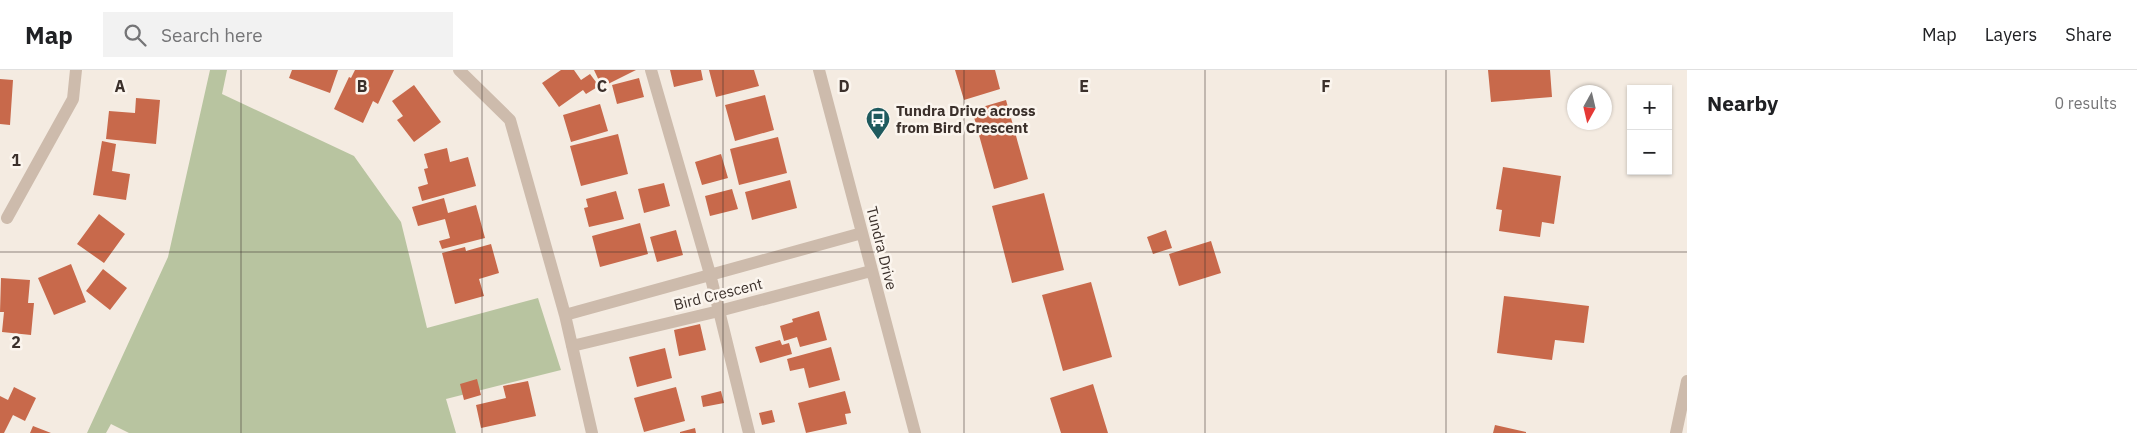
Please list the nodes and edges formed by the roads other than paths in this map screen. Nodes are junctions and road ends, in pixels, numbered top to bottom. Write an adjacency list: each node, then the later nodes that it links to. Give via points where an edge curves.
1 (76, 70): 5 (street, via 73,99)
2 (460, 70): 10 (street, via 510,120)
3 (651, 70): 8 (street)
4 (819, 70): 6 (street, Tundra Drive)
5 (7, 218)
6 (862, 232): 7 (street, Tundra Drive); 8 (street, Bird Crescent)
7 (871, 271): 9 (street, Bird Crescent); 15 (street, Tundra Drive)
8 (710, 274): 9 (street); 10 (street, Bird Crescent)
9 (719, 312): 11 (street, Bird Crescent); 14 (street)
10 (565, 315): 11 (street)
11 (572, 346): 13 (street)
12 (1687, 381): 16 (street)
13 (592, 433)
14 (749, 433)
15 (915, 433)
16 (1676, 433)

